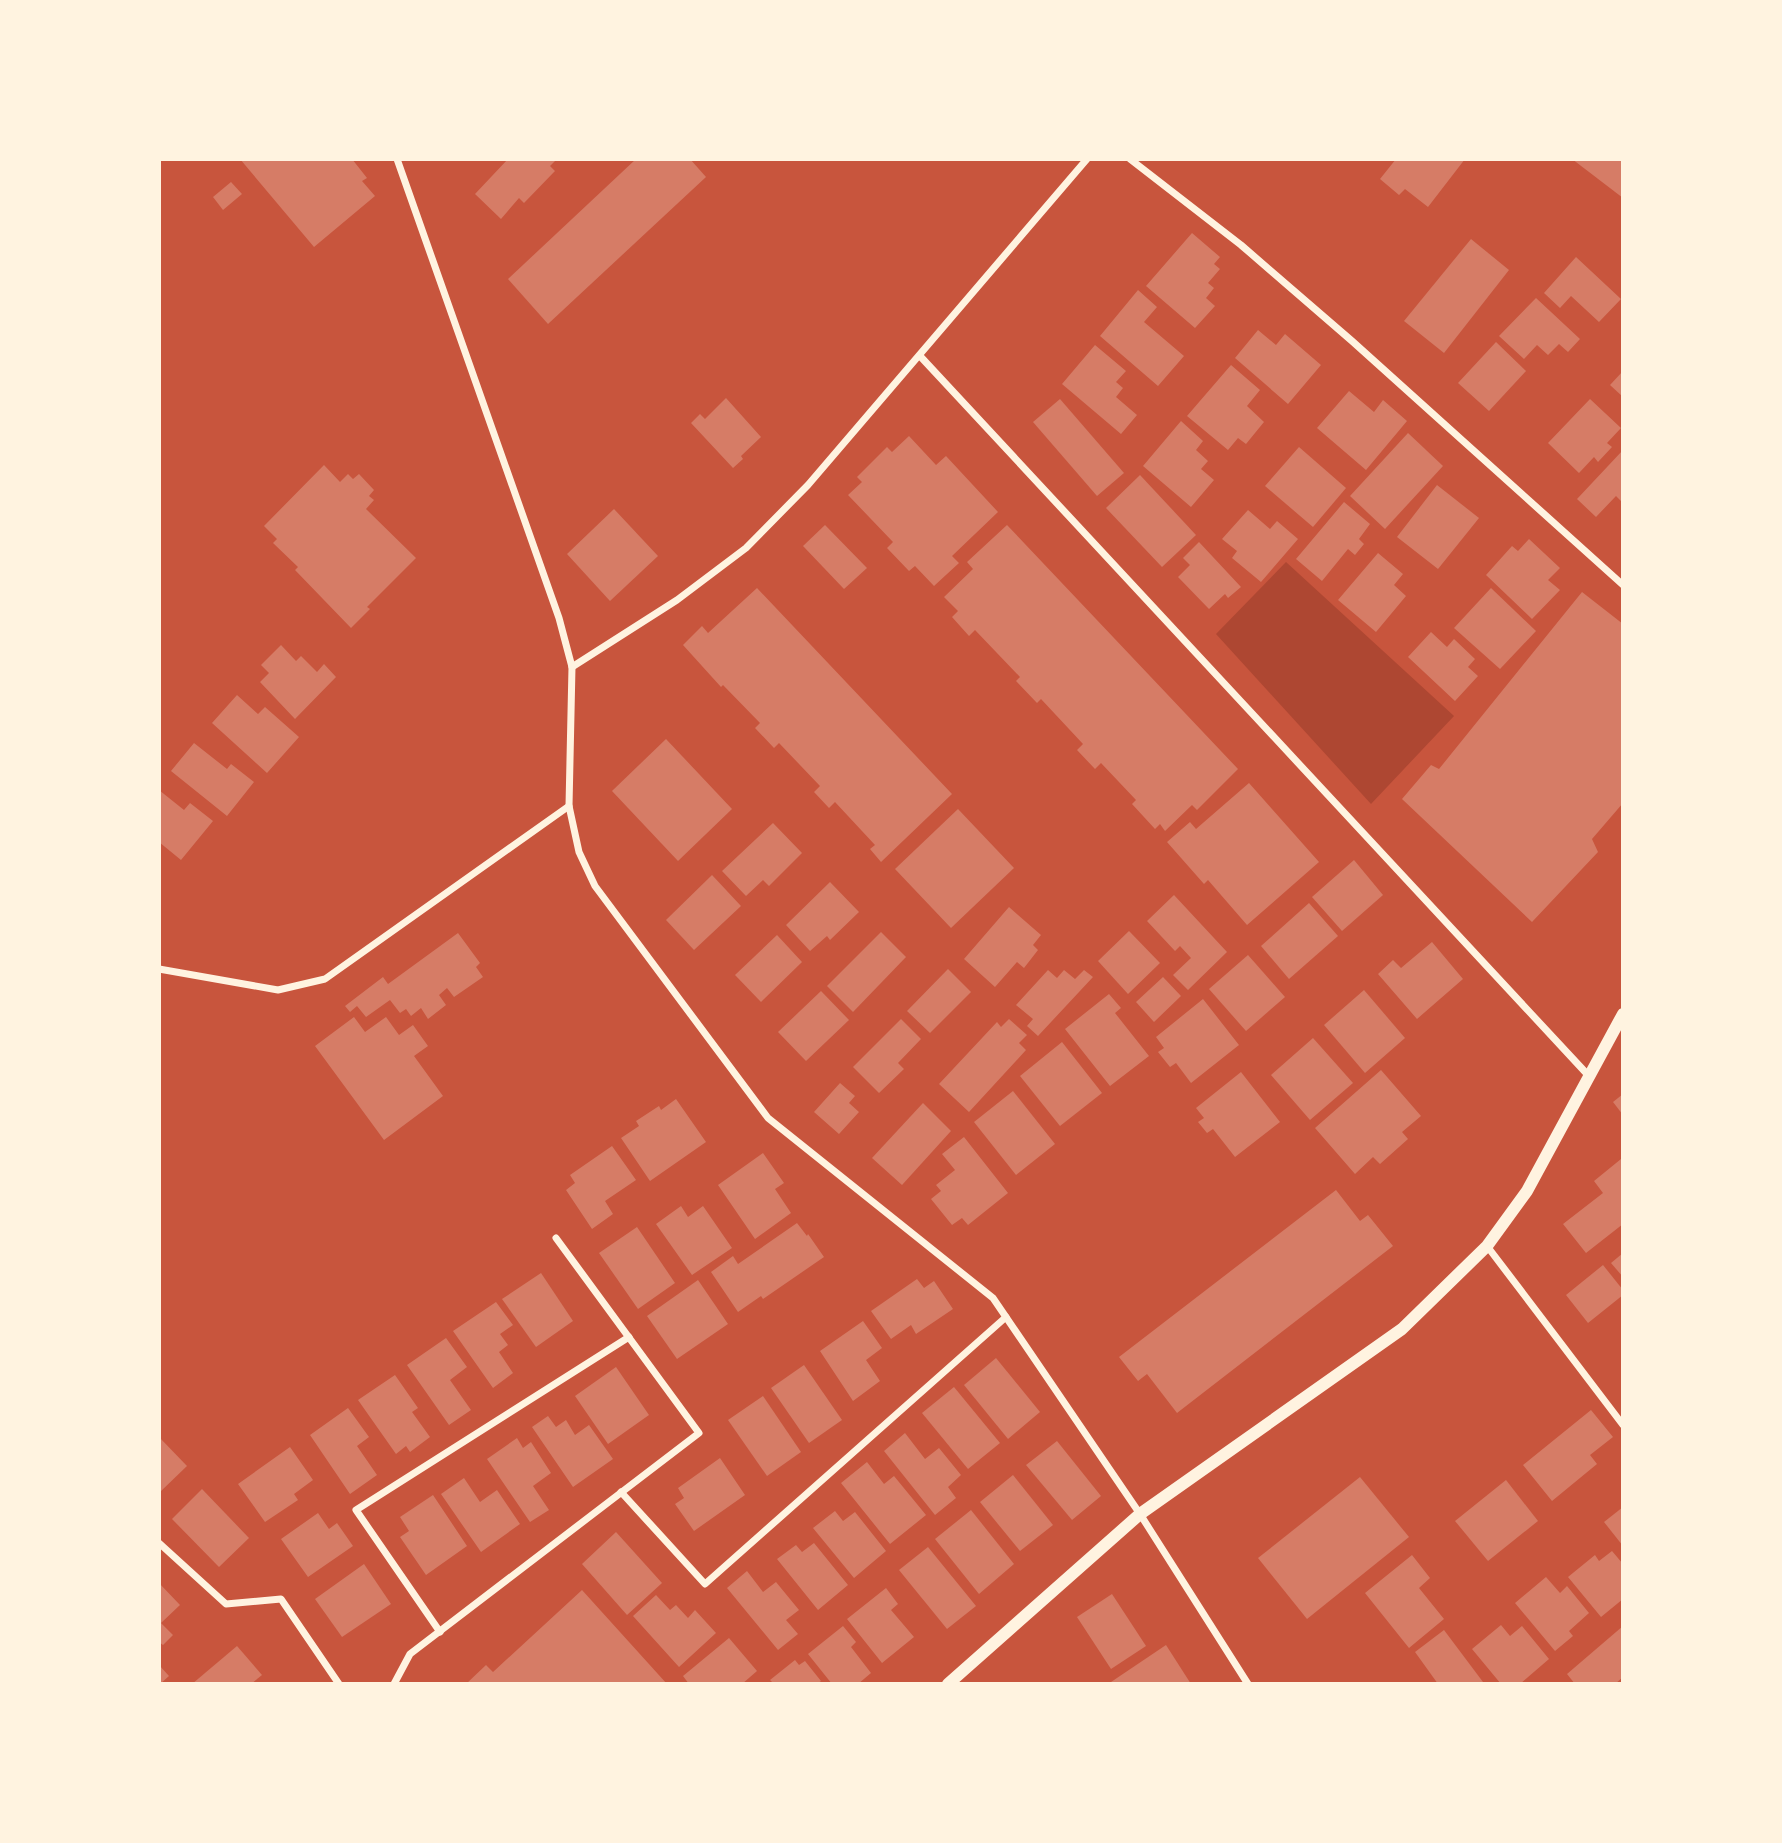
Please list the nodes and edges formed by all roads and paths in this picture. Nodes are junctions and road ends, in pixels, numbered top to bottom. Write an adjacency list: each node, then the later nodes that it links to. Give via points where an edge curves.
1 (397, 159): 6 (street, via 543,570)
2 (1087, 159): 4 (street)
3 (1130, 159): 5 (street, via 1241,245)
4 (920, 356): 6 (street, via 808,485 746,548 677,600); 10 (street)
5 (1623, 585)
6 (572, 667): 7 (street)
7 (569, 806): 8 (street, via 325,979 278,990); 13 (street, via 579,852 595,886 768,1118 993,1298)
8 (159, 970)
9 (1623, 1014): 10 (street)
10 (1588, 1075): 12 (street, via 1527,1191)
11 (556, 1238): 14 (street)
12 (1487, 1246): 15 (street); 17 (street, via 1402,1329)
13 (1006, 1317): 16 (street, via 705,1584); 17 (street)
14 (629, 1337): 16 (street, via 699,1433); 19 (street, via 356,1510)
15 (1623, 1425)
16 (621, 1492): 19 (street)
17 (1140, 1514): 22 (street); 23 (street)
18 (159, 1543): 20 (street, via 226,1604 281,1599)
19 (440, 1632): 21 (street, via 410,1654)
20 (339, 1684)
21 (394, 1684)
22 (948, 1684)
23 (1248, 1684)

